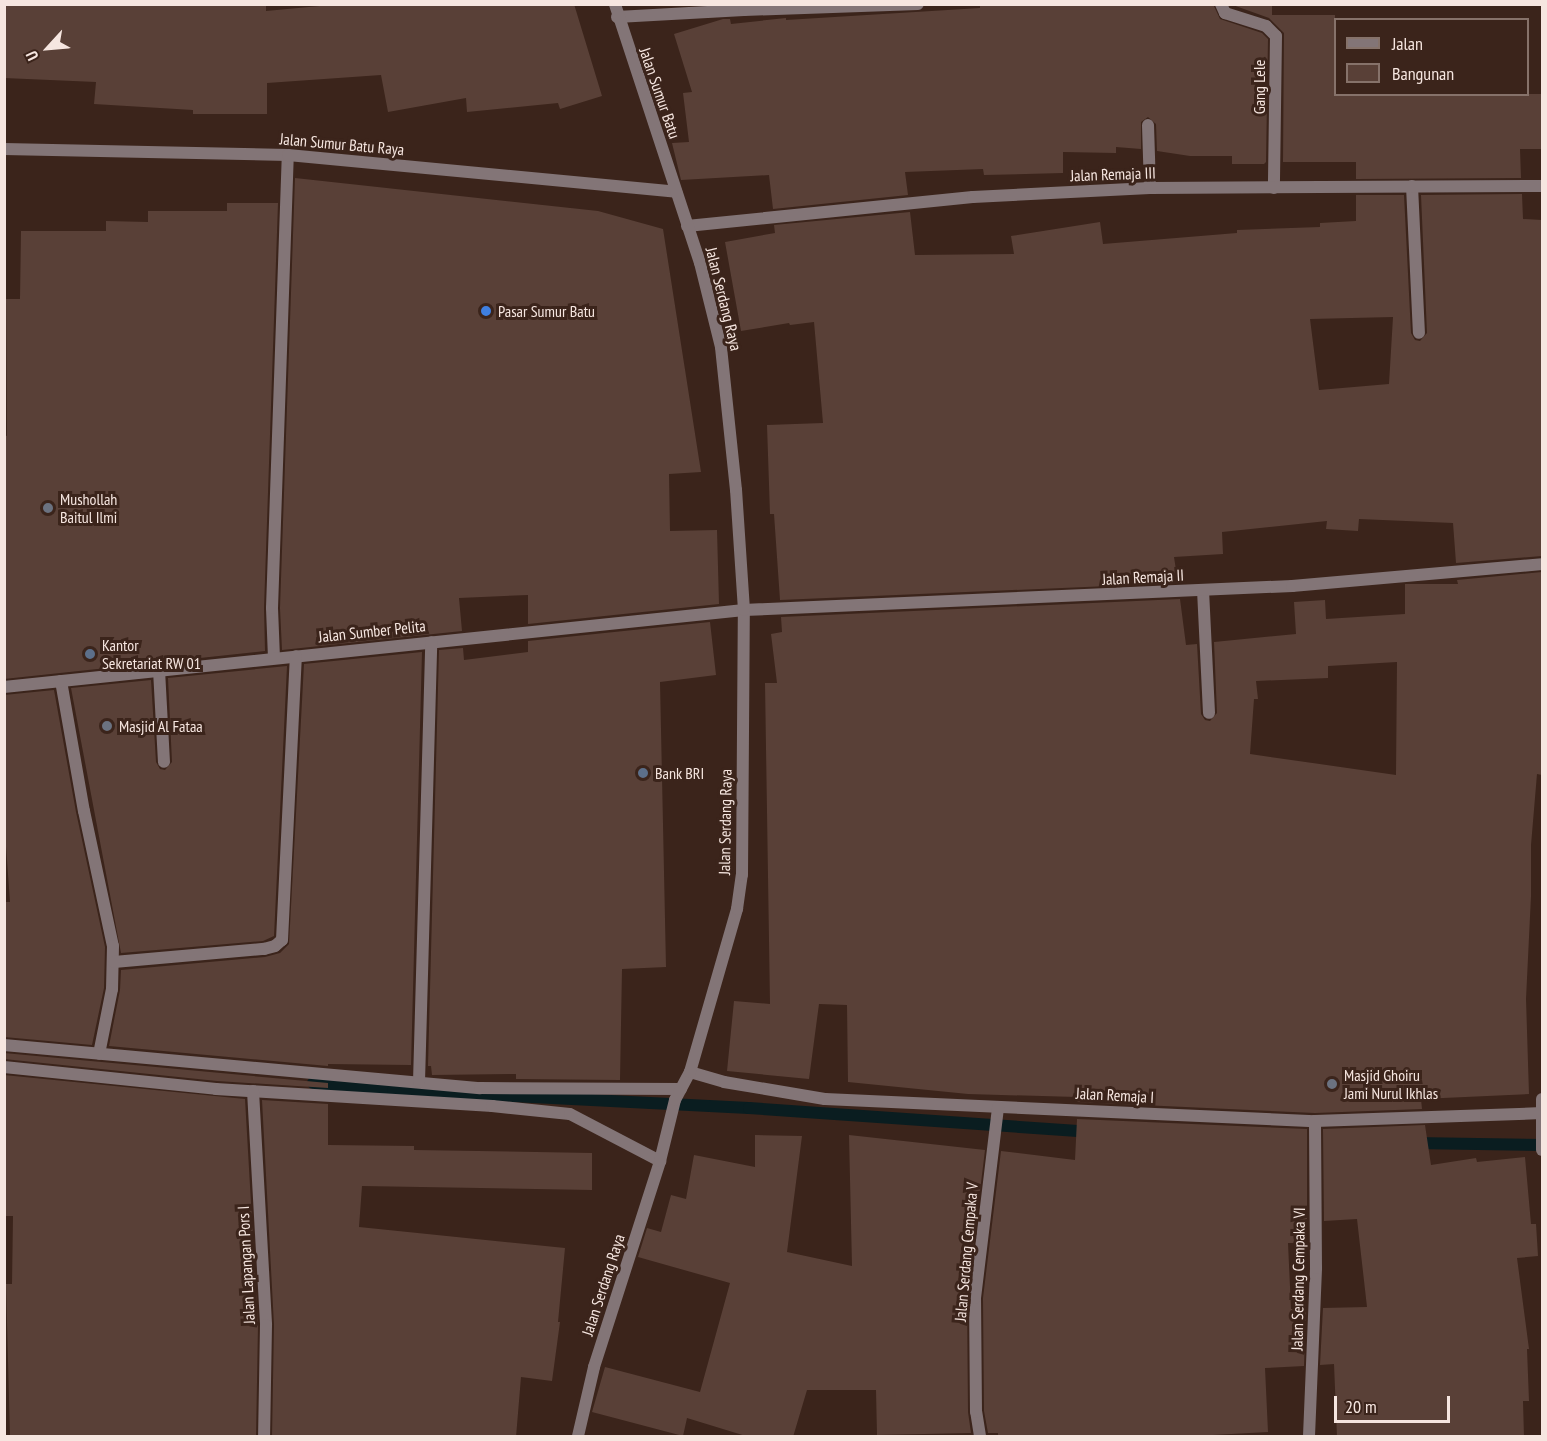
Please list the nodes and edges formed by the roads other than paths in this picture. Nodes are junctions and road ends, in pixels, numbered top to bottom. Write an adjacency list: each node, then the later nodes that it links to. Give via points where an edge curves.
1 (615, 4): 4 (street, Jalan Sumur Batu)
2 (918, 4): 4 (street)
3 (1221, 4): 11 (street, Gang Lele, via 1225,13 1266,26 1276,36)
4 (617, 17): 12 (street, Jalan Sumur Batu)
5 (1148, 124): 10 (street)
6 (4, 149): 7 (street, Jalan Sumur Batu Raya)
7 (288, 155): 12 (street, Jalan Sumur Batu Raya); 20 (street, via 273,585)
8 (1412, 186): 9 (street, Jalan Remaja III); 11 (street, Jalan Remaja III); 14 (street)
9 (1542, 186)
10 (1150, 188): 11 (street, Jalan Remaja III); 13 (street, Jalan Remaja III, via 973,197)
11 (1274, 188)
12 (676, 192): 13 (street, Jalan Serdang Raya)
13 (687, 226): 17 (street, Jalan Serdang Raya, via 721,347)
14 (1419, 333)
15 (1542, 564): 16 (street, Jalan Remaja II)
16 (1203, 590): 17 (street, Jalan Remaja II); 24 (street)
17 (744, 610): 18 (street, Jalan Sumber Pelita); 30 (street, Jalan Serdang Raya, via 742,875 737,909)
18 (430, 642): 19 (street, Jalan Sumber Pelita); 31 (street)
19 (296, 656): 20 (street, Jalan Sumber Pelita); 26 (street, via 282,940 264,949)
20 (274, 658): 21 (street, Jalan Sumber Pelita)
21 (159, 670): 22 (street, Jalan Sumber Pelita); 25 (street)
22 (61, 681): 23 (street, Jalan Sumber Pelita); 26 (street)
23 (4, 687)
24 (1209, 713)
25 (164, 762)
26 (114, 962): 28 (street)
27 (4, 1045): 28 (street)
28 (99, 1054): 31 (street)
29 (4, 1067): 32 (street)
30 (690, 1072): 33 (street, Jalan Serdang Raya); 35 (street, Jalan Remaja I, via 724,1082 825,1099)
31 (419, 1082): 33 (street)
32 (253, 1091): 40 (street, via 570,1114); 41 (street, Jalan Lapangan Pors I, via 266,1325)
33 (678, 1095): 40 (street, Jalan Serdang Raya)
34 (1542, 1099): 36 (street)
35 (998, 1107): 37 (street, Jalan Remaja I); 43 (street, Jalan Serdang Cempaka V, via 975,1298 976,1412)
36 (1542, 1113): 37 (street, Jalan Remaja I); 38 (street)
37 (1314, 1126): 44 (street, Jalan Serdang Cempaka VI, via 1316,1268)
38 (1542, 1134): 39 (street)
39 (1542, 1150)
40 (660, 1161): 42 (street, Jalan Serdang Raya, via 594,1367)
41 (264, 1437)
42 (578, 1437)
43 (980, 1437)
44 (1309, 1437)

